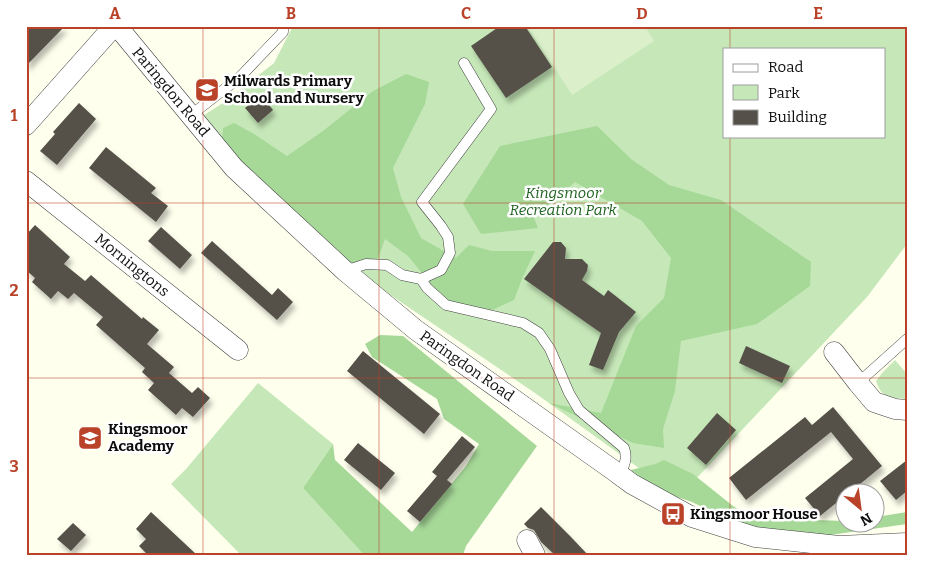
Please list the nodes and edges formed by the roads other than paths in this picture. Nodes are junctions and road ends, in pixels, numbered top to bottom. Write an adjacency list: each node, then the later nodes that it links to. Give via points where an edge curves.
1 (115, 26): 4 (street, Paringdon Road); 5 (street)
2 (283, 26): 4 (lane, via 283,32 240,77)
3 (464, 63): 8 (lane, via 491,109 422,202 448,237 450,253 441,270)
4 (191, 115): 7 (street, Paringdon Road, via 234,168)
5 (26, 124)
6 (26, 180): 10 (street, Morningtons)
7 (345, 271): 8 (lane, via 366,264 387,265 402,275); 14 (street, Paringdon Road, via 416,330)
8 (422, 279): 14 (lane, via 446,305 523,323 539,333 550,348 579,410 626,451 626,462)
9 (907, 339): 12 (lane)
10 (238, 350)
11 (834, 352): 12 (street)
12 (858, 383): 13 (street, via 874,402)
13 (907, 410)
14 (620, 476): 16 (street, Paringdon Road, via 692,517 755,537)
15 (907, 543): 16 (street, Paringdon Road)
16 (840, 550)

